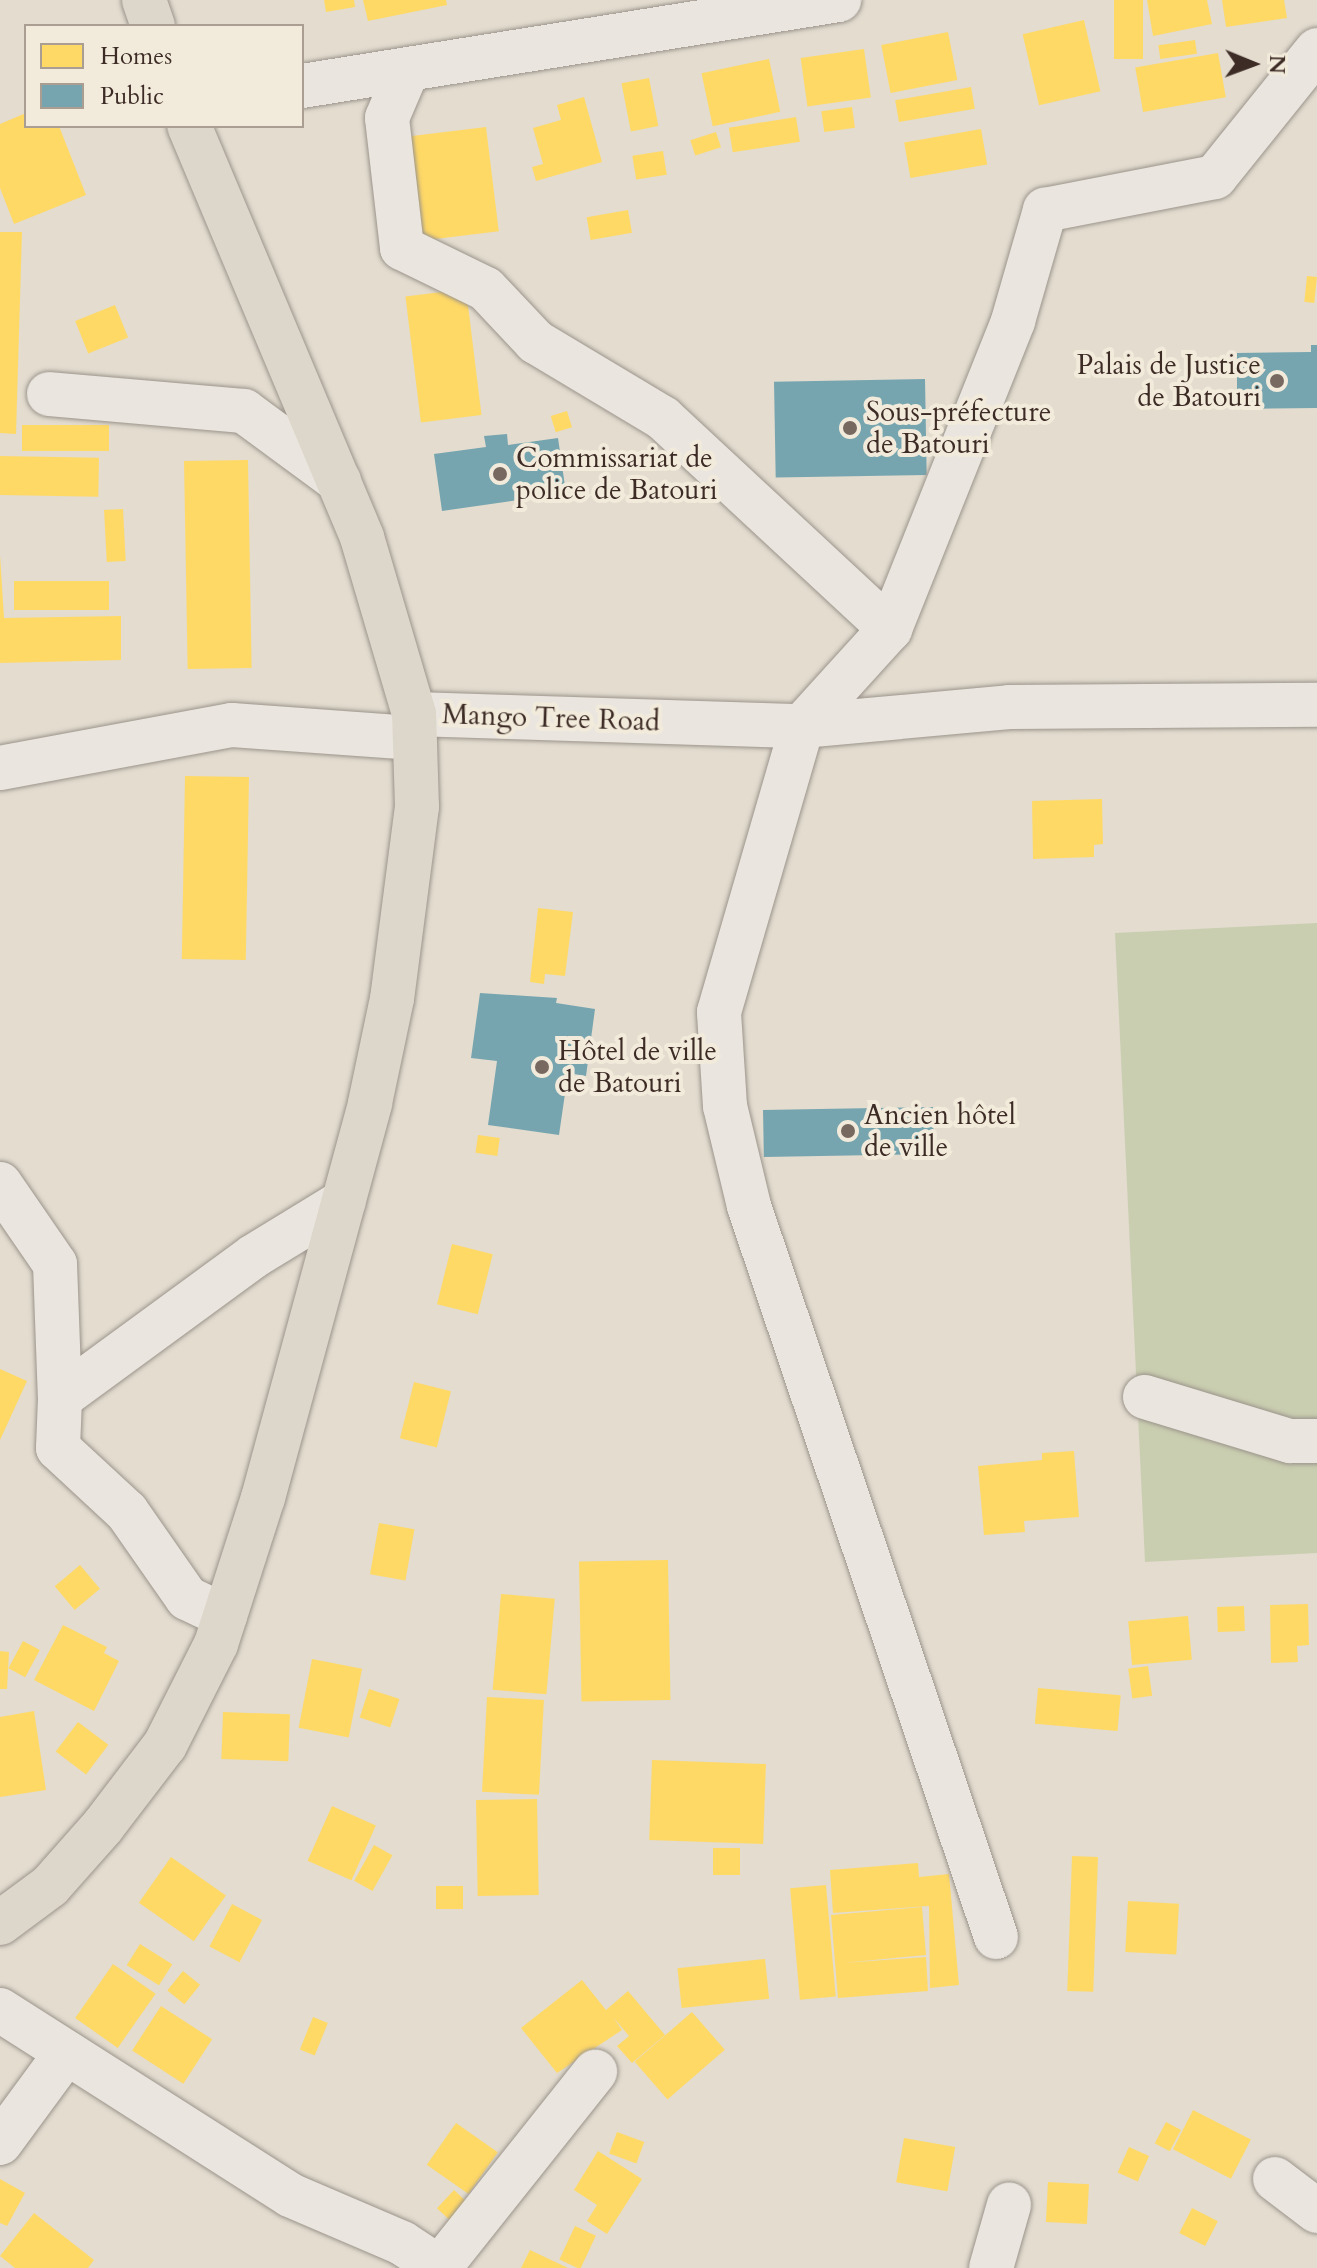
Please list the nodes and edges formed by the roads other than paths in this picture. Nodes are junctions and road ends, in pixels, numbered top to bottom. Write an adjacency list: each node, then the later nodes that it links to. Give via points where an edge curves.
1 (144, 0): 3 (main road)
2 (834, 1): 5 (street)
3 (152, 24)
4 (1317, 50): 10 (street, via 1215,177 1045,210 1013,321)
5 (407, 71): 6 (street); 10 (street, via 387,118 402,248 486,289 536,342 663,418)
6 (304, 86)
7 (190, 128): 9 (main road, Mango Tree Road)
8 (49, 394): 9 (street, via 244,411)
9 (339, 481): 12 (main road, Mango Tree Road, via 362,537)
10 (890, 629): 13 (street)
11 (1317, 705): 13 (street, Mango Tree Road, via 1009,707)
12 (414, 726): 13 (street, Mango Tree Road); 14 (street, via 232,725); 16 (main road, via 417,807 392,999)
13 (802, 726): 22 (street, via 719,1012 725,1106 749,1206 795,1348)
14 (0, 768)
15 (0, 1184): 18 (street, via 55,1264)
16 (344, 1201): 18 (street, via 254,1256); 20 (main road, via 263,1498)
17 (1145, 1397): 19 (street, via 1290,1441)
18 (60, 1398): 20 (street, via 58,1448 127,1512 187,1598)
19 (1317, 1441)
20 (225, 1616): 21 (main road, via 195,1694 165,1745 50,1886)
21 (0, 1923)
22 (996, 1937)
23 (0, 2010): 24 (street)
24 (66, 2053): 26 (street); 30 (street, via 290,2195 402,2243)
25 (595, 2072): 30 (street)
26 (0, 2143)
27 (1275, 2179): 29 (street)
28 (1009, 2205): 31 (street)
29 (1317, 2211)
30 (440, 2268)
31 (991, 2268)

